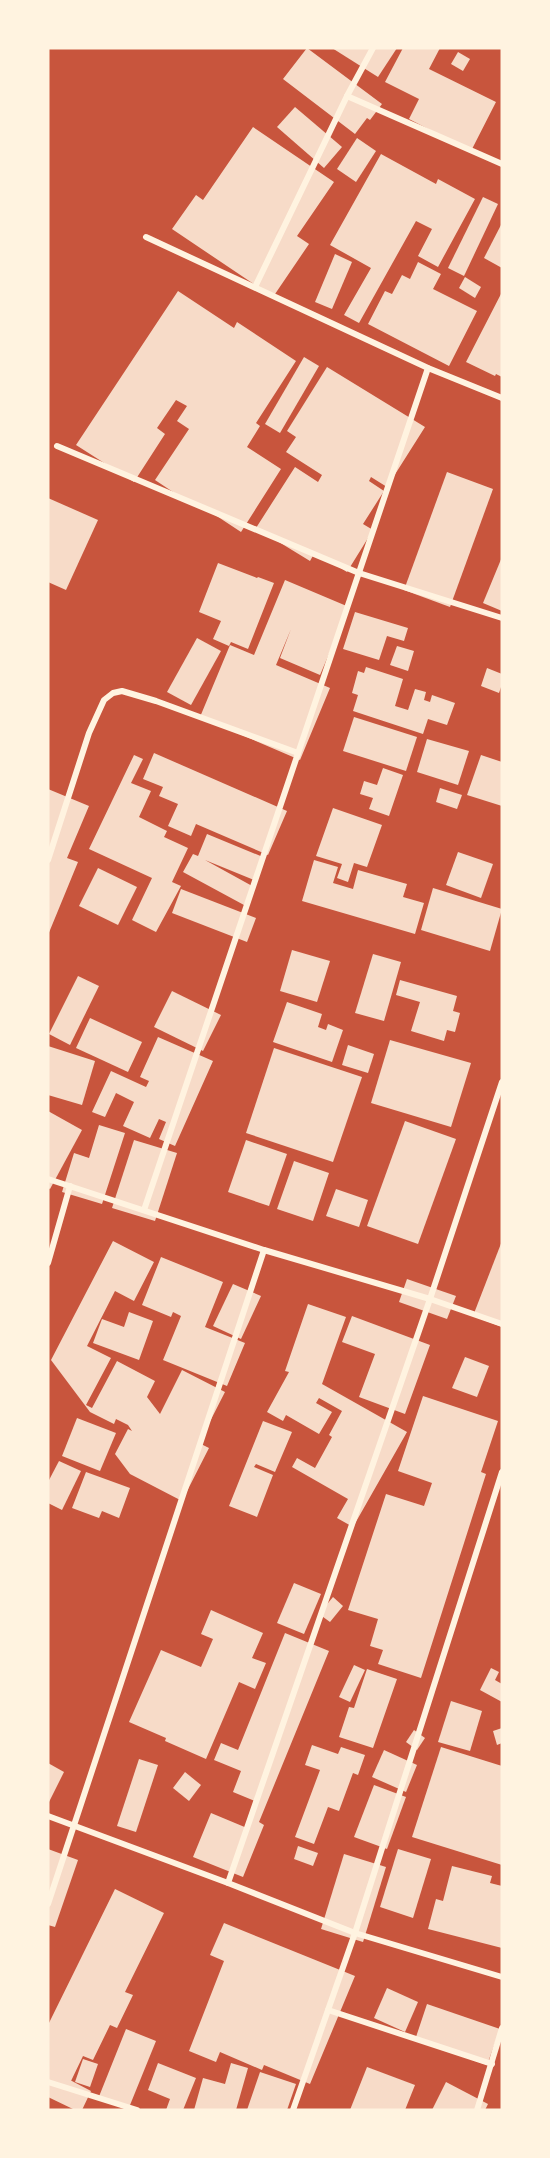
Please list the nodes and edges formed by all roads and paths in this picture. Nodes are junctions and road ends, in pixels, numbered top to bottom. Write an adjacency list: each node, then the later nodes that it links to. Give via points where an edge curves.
1 (373, 48): 2 (street)
2 (347, 96): 3 (street); 5 (street)
3 (502, 164)
4 (146, 237): 5 (street)
5 (255, 287): 6 (street)
6 (428, 368): 7 (street); 9 (street)
7 (502, 398)
8 (57, 446): 9 (street)
9 (359, 573): 10 (street); 11 (street)
10 (502, 618)
11 (298, 753): 12 (street, via 156,701 122,690 113,693 104,700 89,733); 16 (street)
12 (48, 860)
13 (502, 1082): 19 (street)
14 (48, 1179): 15 (street)
15 (70, 1186): 16 (street); 18 (street)
16 (144, 1210): 17 (street)
17 (264, 1250): 19 (street); 23 (street)
18 (48, 1263)
19 (430, 1299): 20 (street); 24 (street)
20 (502, 1324)
21 (502, 1472): 26 (street)
22 (48, 1816): 23 (street)
23 (73, 1825): 24 (street); 25 (street)
24 (228, 1883): 26 (street)
25 (48, 1904)
26 (355, 1933): 27 (street); 28 (street)
27 (502, 1977)
28 (328, 2010): 30 (street); 33 (street)
29 (502, 2028): 30 (street)
30 (492, 2064): 34 (street)
31 (48, 2082): 32 (street)
32 (137, 2110)
33 (294, 2110)
34 (477, 2110)

